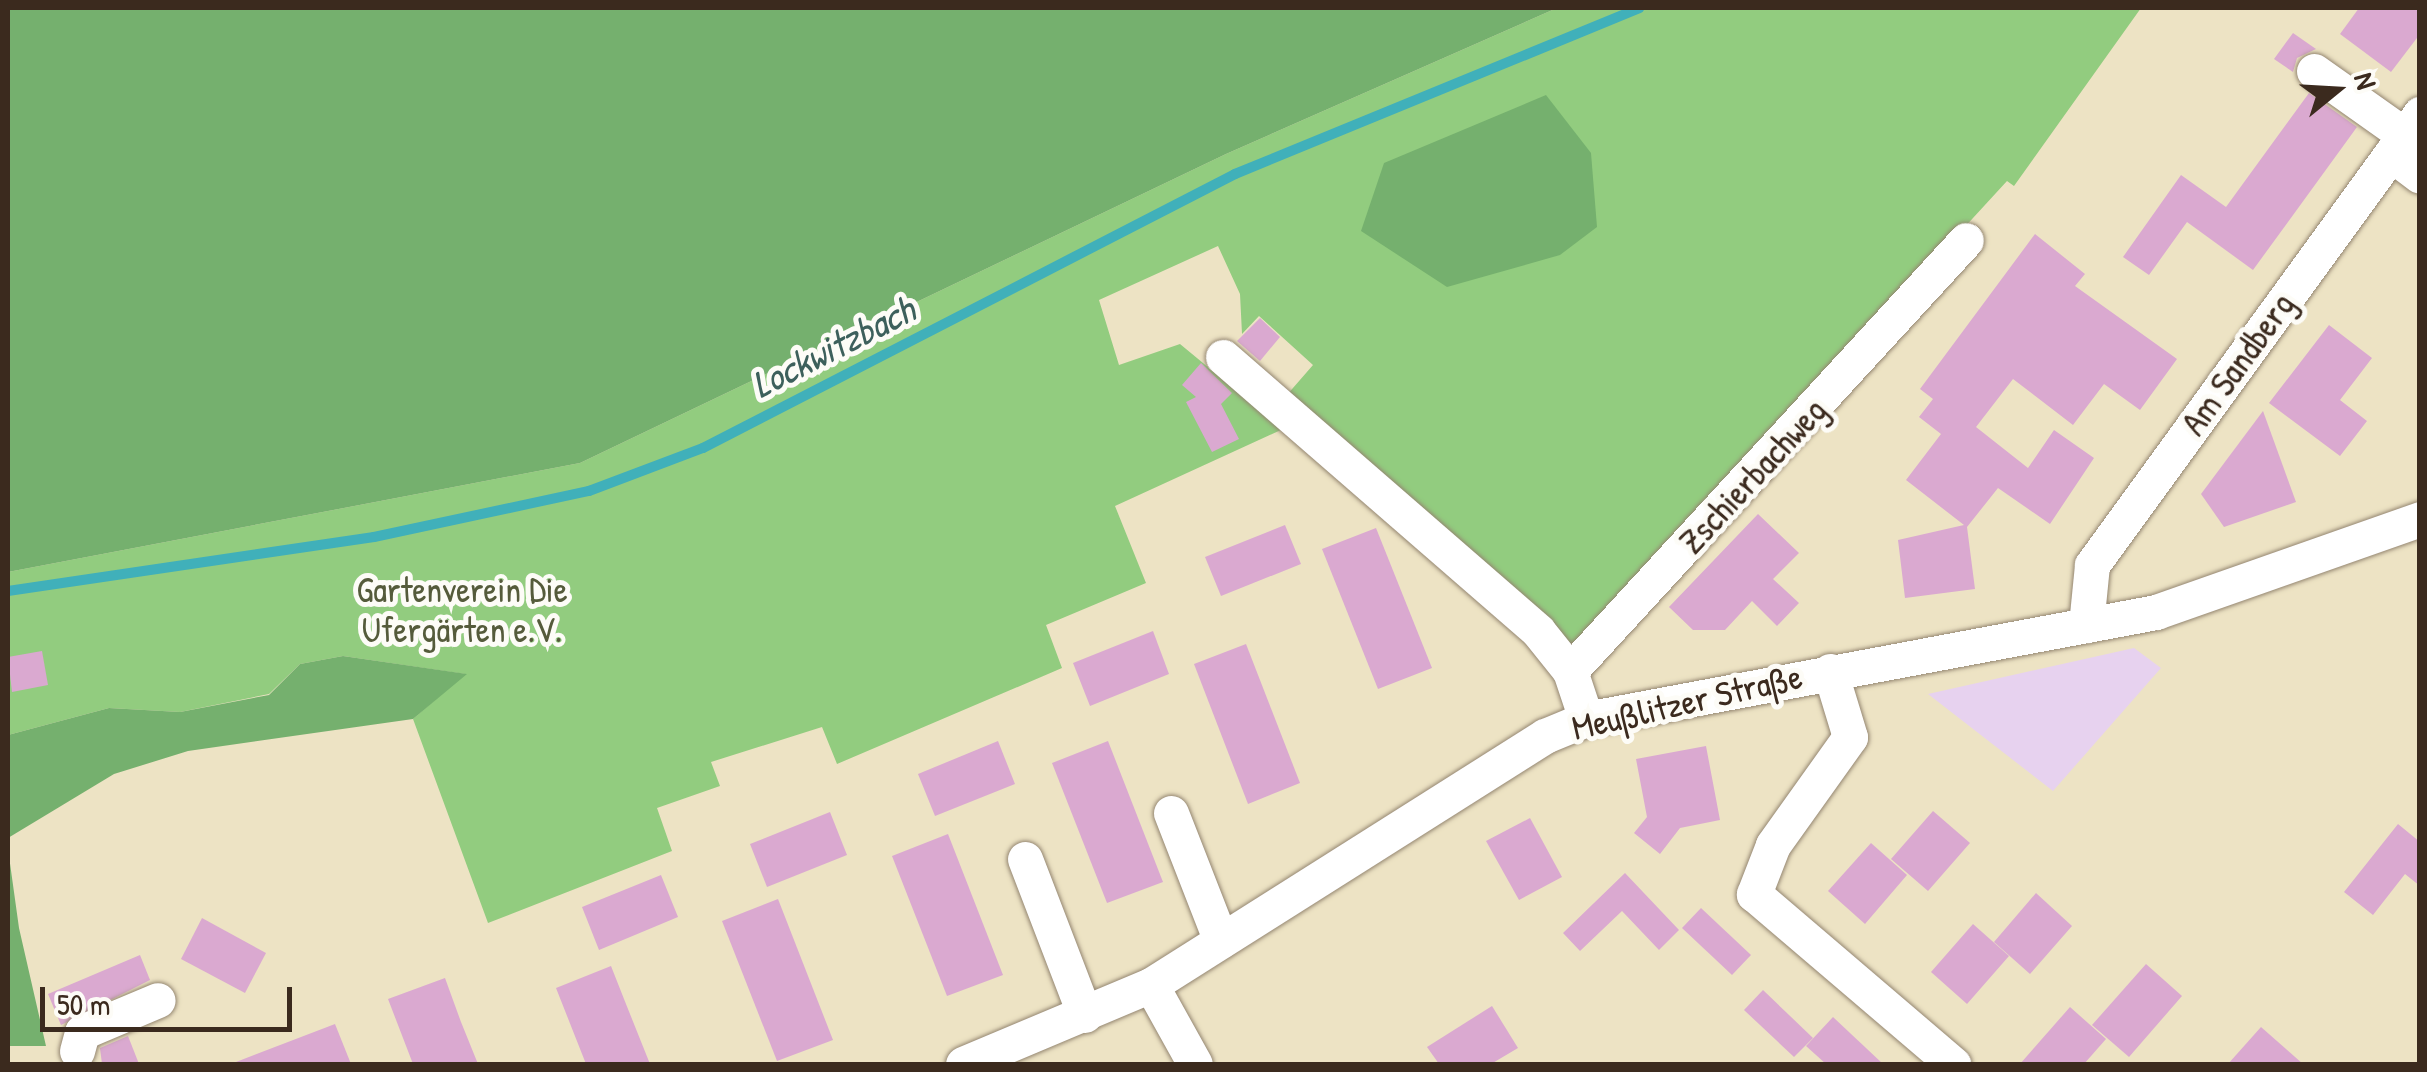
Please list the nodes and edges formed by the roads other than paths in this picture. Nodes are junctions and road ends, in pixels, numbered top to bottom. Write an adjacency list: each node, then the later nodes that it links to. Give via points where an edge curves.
1 (2314, 71): 2 (street)
2 (2408, 138): 3 (street); 7 (street, Am Sandberg, via 2092,565)
3 (2420, 176)
4 (1966, 240): 8 (street, Zschierbachweg)
5 (1223, 356): 8 (street, via 1538,630)
6 (2420, 519): 7 (street, Meußlitzer Straße, via 2156,612)
7 (2086, 625): 9 (street, Meußlitzer Straße)
8 (1570, 671): 10 (street)
9 (1830, 671): 10 (street, Meußlitzer Straße); 20 (street, via 1850,737 1773,845 1754,894)
10 (1586, 719): 13 (street, Meußlitzer Straße)
11 (1171, 814): 13 (street)
12 (1025, 859): 16 (street)
13 (1221, 941): 14 (street, Meußlitzer Straße)
14 (1152, 985): 16 (street, Meußlitzer Straße); 19 (street)
15 (158, 1000): 17 (street, via 82,1032)
16 (1085, 1015): 18 (street, Meußlitzer Straße)
17 (71, 1050)
18 (963, 1064)
19 (1195, 1064)
20 (1953, 1064)

